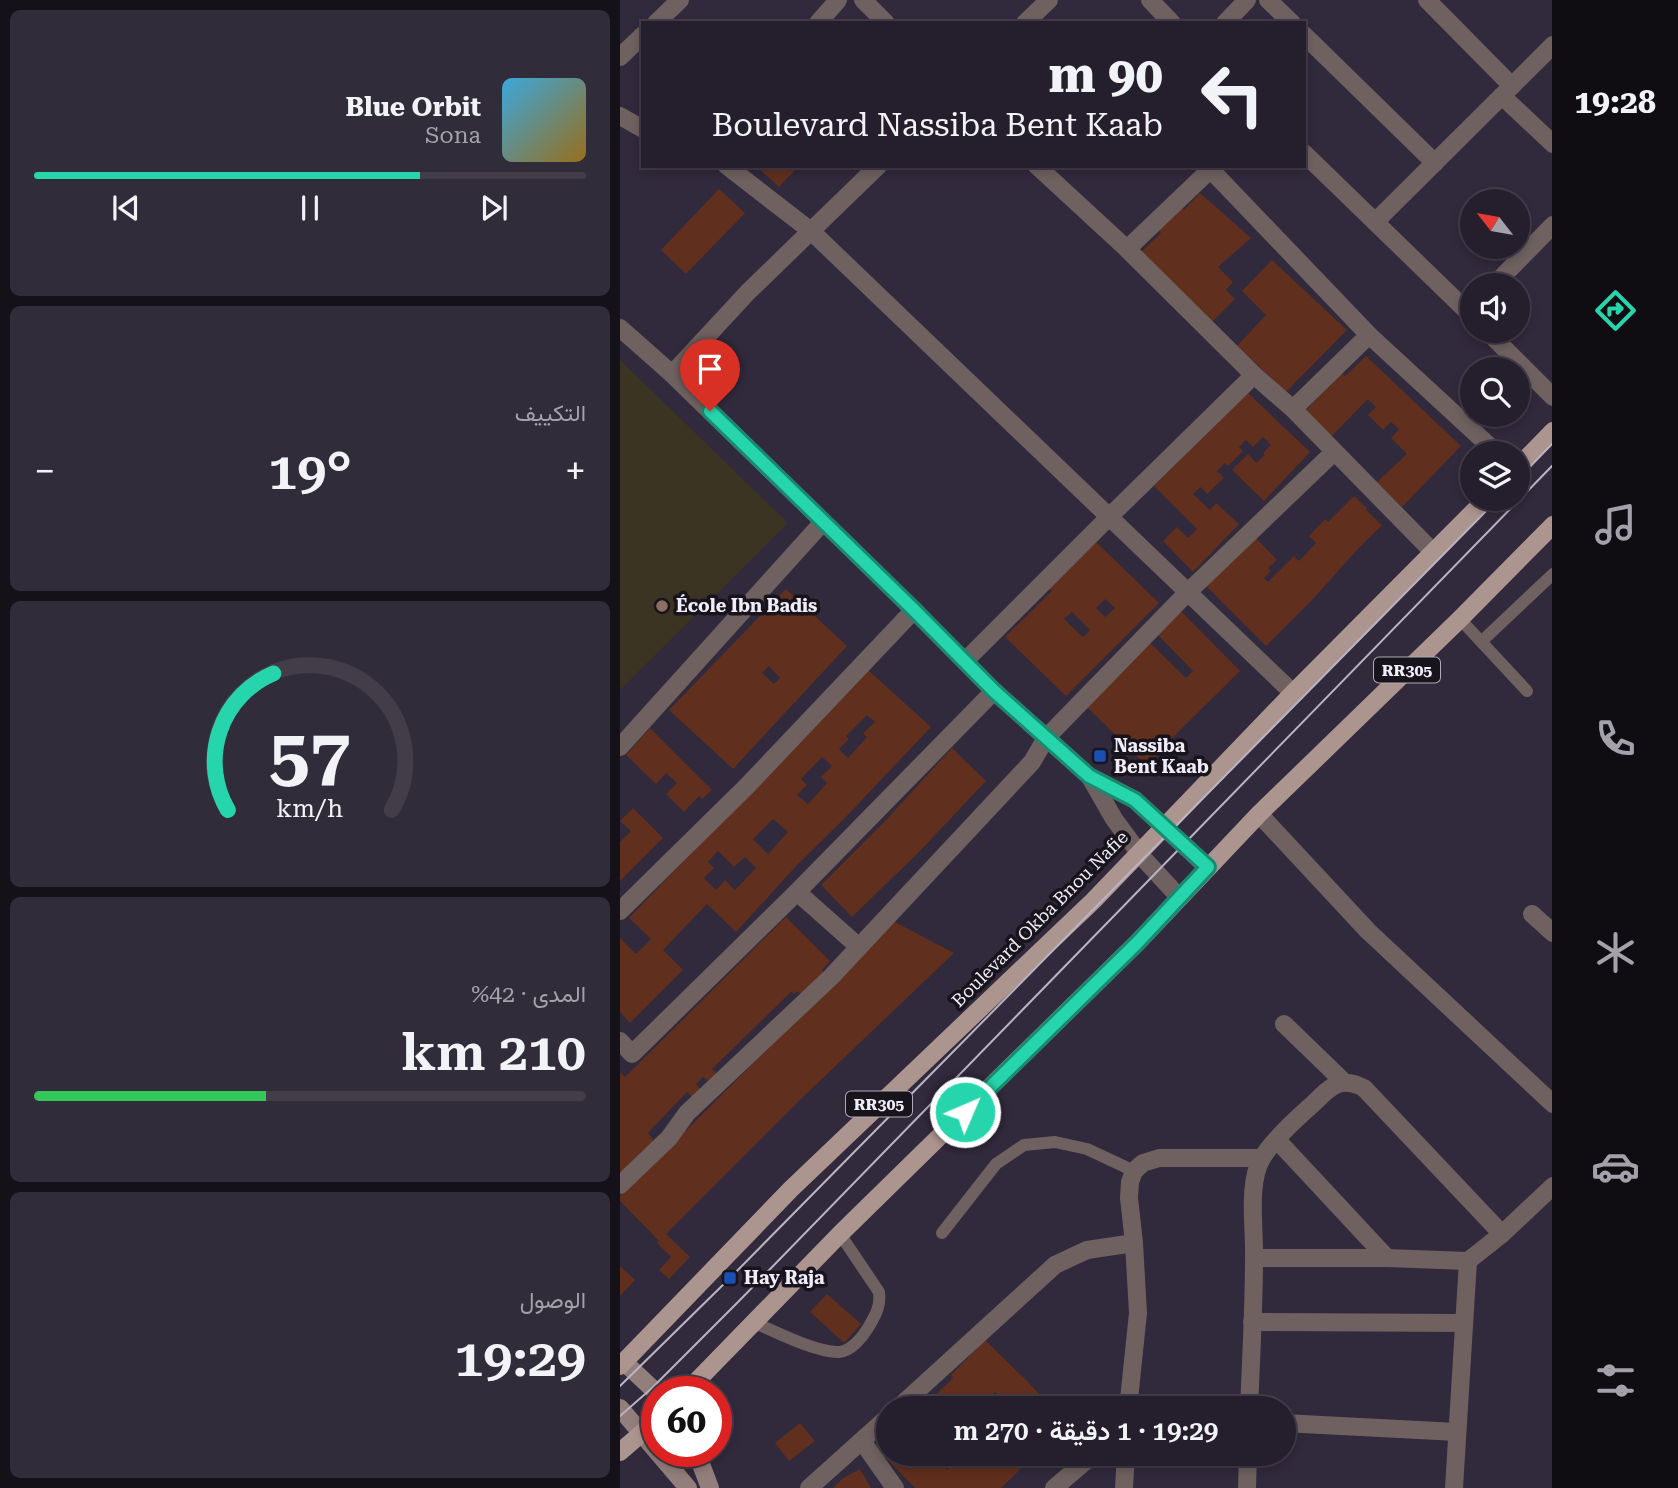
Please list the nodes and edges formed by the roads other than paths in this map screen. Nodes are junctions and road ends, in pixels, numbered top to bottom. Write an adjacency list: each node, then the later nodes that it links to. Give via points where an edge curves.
1 (680, 0): 9 (street)
2 (838, 0): 10 (street)
3 (863, 0): 11 (street)
4 (1049, 0): 12 (street)
5 (1150, 0): 13 (street)
6 (1247, 0): 14 (street)
7 (1268, 0): 15 (street)
8 (1427, 0): 20 (street)
9 (658, 21)
10 (820, 21)
11 (884, 21)
12 (1027, 21)
13 (1170, 21)
14 (1227, 21)
15 (1290, 21)
16 (641, 37): 19 (street)
17 (1306, 37): 25 (street)
18 (1553, 45): 20 (street)
19 (620, 57)
20 (1507, 91): 23 (street); 25 (street)
21 (620, 116): 22 (street)
22 (641, 128)
23 (1553, 144)
24 (1306, 155): 30 (street)
25 (1435, 163): 30 (street)
26 (730, 168): 32 (street)
27 (876, 168): 32 (street)
28 (1039, 168): 33 (street)
29 (1212, 168): 33 (street); 37 (street)
30 (1375, 222): 35 (street)
31 (1553, 225): 34 (street)
32 (811, 232): 39 (street); 48 (street)
33 (1127, 249): 40 (street)
34 (1506, 273)
35 (1460, 302)
36 (620, 328): 39 (street)
37 (1369, 335): 42 (street); 44 (street)
38 (1499, 343): 41 (street)
39 (672, 374): 49 (street)
40 (1254, 375): 42 (street); 48 (street)
41 (1553, 397)
42 (1293, 409): 45 (street)
43 (1553, 431): 46 (main road)
44 (1484, 441)
45 (1334, 452): 51 (street); 53 (street)
46 (1530, 455)
47 (1474, 511): 51 (main road, Boulevard Okba Bnou Nafie / RR305)
48 (1110, 516): 53 (street); 57 (street)
49 (823, 522): 54 (street); 62 (street)
50 (1553, 525): 55 (main road, RR305)
51 (1433, 552): 60 (main road, Boulevard Okba Bnou Nafie / RR305)
52 (1553, 574): 56 (lane)
53 (1187, 593): 60 (street); 61 (street)
54 (914, 610): 57 (street); 70 (street, via 747,786)
55 (1460, 619): 56 (lane); 64 (main road, RR305)
56 (1482, 642): 59 (lane)
57 (965, 661): 58 (street)
58 (994, 691): 61 (street); 68 (street)
59 (1527, 691)
60 (1294, 693): 65 (main road, Boulevard Okba Bnou Nafie / RR305)
61 (1046, 738): 63 (street); 73 (street, via 1032,762)
62 (623, 739)
63 (1089, 776): 65 (street, via 1135,800); 66 (street)
64 (1259, 814): 67 (main road, RR305); 77 (street, via 1368,931)
65 (1164, 826): 66 (main road, Boulevard Okba Bnou Nafie / RR305); 67 (street)
66 (1139, 852): 69 (street); 93 (main road, Boulevard Okba Bnou Nafie / RR305, via 791,1189)
67 (1208, 867): 69 (main road, RR305)
68 (797, 892): 73 (street); 75 (street, via 632,1054)
69 (1179, 898): 84 (main road, RR305)
70 (620, 911)
71 (1532, 914): 72 (street)
72 (1553, 933)
73 (859, 947): 81 (street, via 695,1105 669,1138)
74 (1284, 1024): 76 (street)
75 (620, 1041)
76 (1344, 1082): 78 (street, via 1331,1087); 85 (street, via 1364,1088)
77 (1553, 1104)
78 (1277, 1140): 79 (street); 88 (street)
79 (1262, 1158): 80 (street, via 1159,1158); 87 (street, via 1254,1178)
80 (1134, 1171): 83 (lane, via 1087,1149 1055,1142 1024,1145 996,1164); 86 (street, via 1129,1198)
81 (620, 1185)
82 (1553, 1186): 85 (street)
83 (942, 1233)
84 (840, 1234): 91 (main road, RR305); 91 (lane, via 880,1292 877,1314 853,1347 840,1352 817,1348)
85 (1502, 1234): 89 (street)
86 (1134, 1243): 96 (street, via 1087,1250 1055,1265); 97 (street, via 1138,1313)
87 (1254, 1258): 88 (street); 90 (street)
88 (1387, 1258): 89 (street)
89 (1468, 1261): 92 (street)
90 (1252, 1322): 92 (street); 98 (street)
91 (755, 1323): 94 (main road, RR305)
92 (1464, 1323): 102 (street)
93 (622, 1364): 95 (street)
94 (702, 1376)
95 (641, 1380)
96 (911, 1396)
97 (1129, 1396)
98 (1249, 1396)
99 (620, 1408): 103 (street)
100 (1296, 1424): 102 (street)
101 (876, 1428): 104 (street)
102 (1457, 1432): 118 (street)
103 (641, 1433): 105 (main road)
104 (862, 1441): 113 (street); 114 (street)
105 (620, 1452)
106 (1080, 1466): 115 (street)
107 (1126, 1466): 116 (street)
108 (1248, 1466): 117 (street)
109 (670, 1467): 111 (street)
110 (702, 1467): 112 (street)
111 (688, 1488)
112 (710, 1488)
113 (809, 1488)
114 (895, 1488)
115 (1054, 1488)
116 (1125, 1488)
117 (1247, 1488)
118 (1454, 1488)

